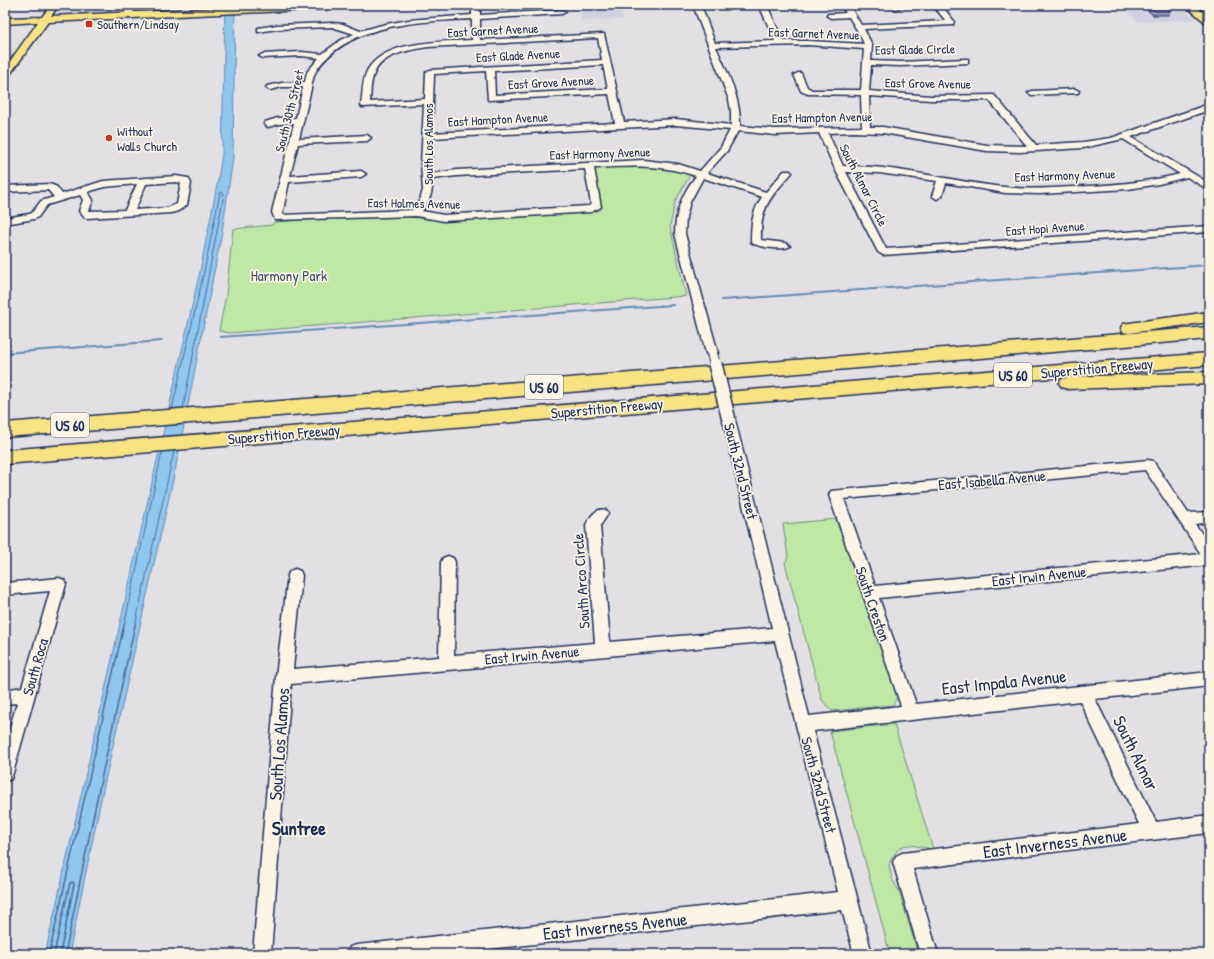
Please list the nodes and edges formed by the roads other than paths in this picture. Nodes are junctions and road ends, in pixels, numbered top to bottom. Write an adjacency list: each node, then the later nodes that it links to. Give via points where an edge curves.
1 (55, 5): 19 (main road)
2 (133, 5): 16 (street)
3 (349, 5): 13 (main road)
4 (476, 5): 18 (street)
5 (697, 5): 27 (street, South 32nd Street)
6 (763, 5): 26 (street)
7 (845, 5): 15 (street)
8 (889, 5): 9 (street)
9 (901, 5): 10 (street)
10 (906, 5)
11 (935, 5): 22 (street, East Garnet Avenue, via 950,23)
12 (1189, 5): 21 (main road)
13 (268, 7): 16 (main road)
14 (562, 12): 18 (street, South 30th Street)
15 (852, 15): 17 (street); 22 (street)
16 (126, 16): 19 (main road)
17 (831, 16)
18 (476, 18): 24 (street, South 30th Street, via 411,22); 25 (street)
19 (45, 19): 20 (main road); 36 (main road)
20 (5, 21)
21 (1209, 21)
22 (860, 29): 28 (street)
23 (261, 30): 24 (street, via 342,24)
24 (361, 34): 30 (street, South 30th Street)
25 (476, 43): 32 (street, East Garnet Avenue, via 601,36); 44 (street, East Garnet Avenue, via 413,47 387,56 372,69 365,105)
26 (780, 43): 27 (street, East Garnet Avenue); 28 (street, East Garnet Avenue)
27 (712, 45): 49 (street, South 32nd Street, via 736,108)
28 (868, 47): 33 (street)
29 (263, 56): 30 (street)
30 (322, 56): 38 (street, South 30th Street, via 311,72)
31 (964, 61): 33 (street, East Glade Circle)
32 (607, 62): 34 (street, East Glade Avenue); 40 (street)
33 (867, 63): 42 (street)
34 (490, 69): 35 (street, East Glade Avenue); 40 (street, East Grove Avenue, via 491,98)
35 (430, 72): 44 (street, South Los Alamos)
36 (5, 75)
37 (798, 75): 42 (street, East Grove Avenue, via 804,88 809,92)
38 (308, 84): 39 (street); 46 (street, South 30th Street)
39 (270, 88)
40 (613, 91): 48 (street)
41 (1075, 91): 43 (street)
42 (865, 93): 50 (street); 56 (street, East Grove Avenue, via 920,97 991,97)
43 (1032, 93)
44 (428, 101): 52 (street, South Los Alamos)
45 (1209, 106): 53 (street, East Hampton Avenue)
46 (300, 120): 47 (street); 55 (street, South 30th Street)
47 (268, 124)
48 (620, 125): 49 (street, East Hampton Avenue, via 676,122); 52 (street, East Hampton Avenue)
49 (736, 128): 51 (street, East Hampton Avenue, via 775,132); 61 (street, South 32nd Street, via 728,146)
50 (866, 129): 51 (street, East Hampton Avenue); 56 (street, East Hampton Avenue, via 912,134 987,148)
51 (822, 130): 58 (street, South Almar Circle)
52 (428, 136): 63 (street, South Los Alamos)
53 (1124, 136): 56 (street, East Hampton Avenue, via 1088,144); 62 (street)
54 (367, 138): 55 (street)
55 (294, 142): 64 (street, South 30th Street)
56 (1033, 148)
57 (589, 165): 61 (street, East Harmony Avenue, via 643,163 678,167); 63 (street, East Harmony Avenue); 74 (street, East Holmes Avenue, via 596,207 591,209 444,218)
58 (840, 169): 65 (street, East Harmony Avenue, via 889,170); 79 (street, South Almar Circle)
59 (787, 173): 70 (street)
60 (361, 174): 64 (street)
61 (701, 174): 70 (street, East Harmony Avenue); 98 (street, South 32nd Street, bridge, via 686,199 680,222 680,234)
62 (1189, 174): 65 (street, East Harmony Avenue, via 1166,181 1142,184 1040,191 998,190); 67 (street)
63 (428, 176): 74 (street, South Los Alamos, via 425,200)
64 (286, 179): 75 (street, South 30th Street)
65 (942, 180): 71 (street)
66 (143, 181): 69 (street, via 106,183); 73 (street); 73 (street, via 185,180 182,205 168,211)
67 (1209, 187)
68 (5, 189): 72 (street, via 50,187)
69 (82, 190): 72 (street); 73 (street, via 88,200 85,214)
70 (768, 196): 78 (street, via 756,221 756,242)
71 (937, 196)
72 (60, 198): 76 (street, via 44,204 31,217)
73 (129, 213)
74 (416, 214): 75 (street, East Holmes Avenue, via 381,213)
75 (278, 218)
76 (5, 221)
77 (1209, 229): 79 (street, East Hopi Avenue)
78 (785, 246)
79 (883, 252)
80 (1209, 317): 82 (highway, via 1095,332 965,344)
81 (1209, 333): 82 (highway, Superstition Freeway / US 60)
82 (929, 355): 86 (highway, Superstition Freeway / US 60)
83 (1209, 359): 85 (highway, Superstition Freeway / US 60)
84 (1209, 378): 85 (highway)
85 (818, 391): 87 (highway, Superstition Freeway / US 60)
86 (5, 430)
87 (5, 457)
88 (836, 495): 91 (street, East Isabella Avenue, via 1148,465); 97 (street, South Creston)
89 (601, 514): 99 (street, South Arco Circle, via 594,525)
90 (1209, 517): 91 (street)
91 (1185, 519): 92 (street)
92 (1209, 555)
93 (1209, 559): 97 (street, East Irwin Avenue)
94 (448, 562): 100 (street)
95 (295, 574): 101 (street, South Los Alamos)
96 (5, 589): 104 (street, South Roca, via 59,584)
97 (869, 593): 106 (street, South Creston)
98 (781, 634): 99 (street, East Irwin Avenue); 107 (street, South 32nd Street)
99 (603, 648): 100 (street, East Irwin Avenue)
100 (446, 662): 101 (street, East Irwin Avenue)
101 (284, 677): 112 (street, South Los Alamos)
102 (1209, 679): 103 (street, East Impala Avenue)
103 (1084, 693): 106 (street, East Impala Avenue); 110 (street, South Almar)
104 (27, 694): 105 (street); 108 (street, South Roca)
105 (5, 697)
106 (912, 712): 107 (street, East Impala Avenue)
107 (803, 724): 111 (street, South 32nd Street)
108 (5, 773)
109 (1209, 824): 110 (street, East Inverness Avenue)
110 (1152, 831): 115 (street, East Inverness Avenue, via 902,862)
111 (850, 900): 113 (street, East Inverness Avenue); 114 (street, South 32nd Street)
112 (262, 954)
113 (357, 954)
114 (863, 954)
115 (929, 954)

